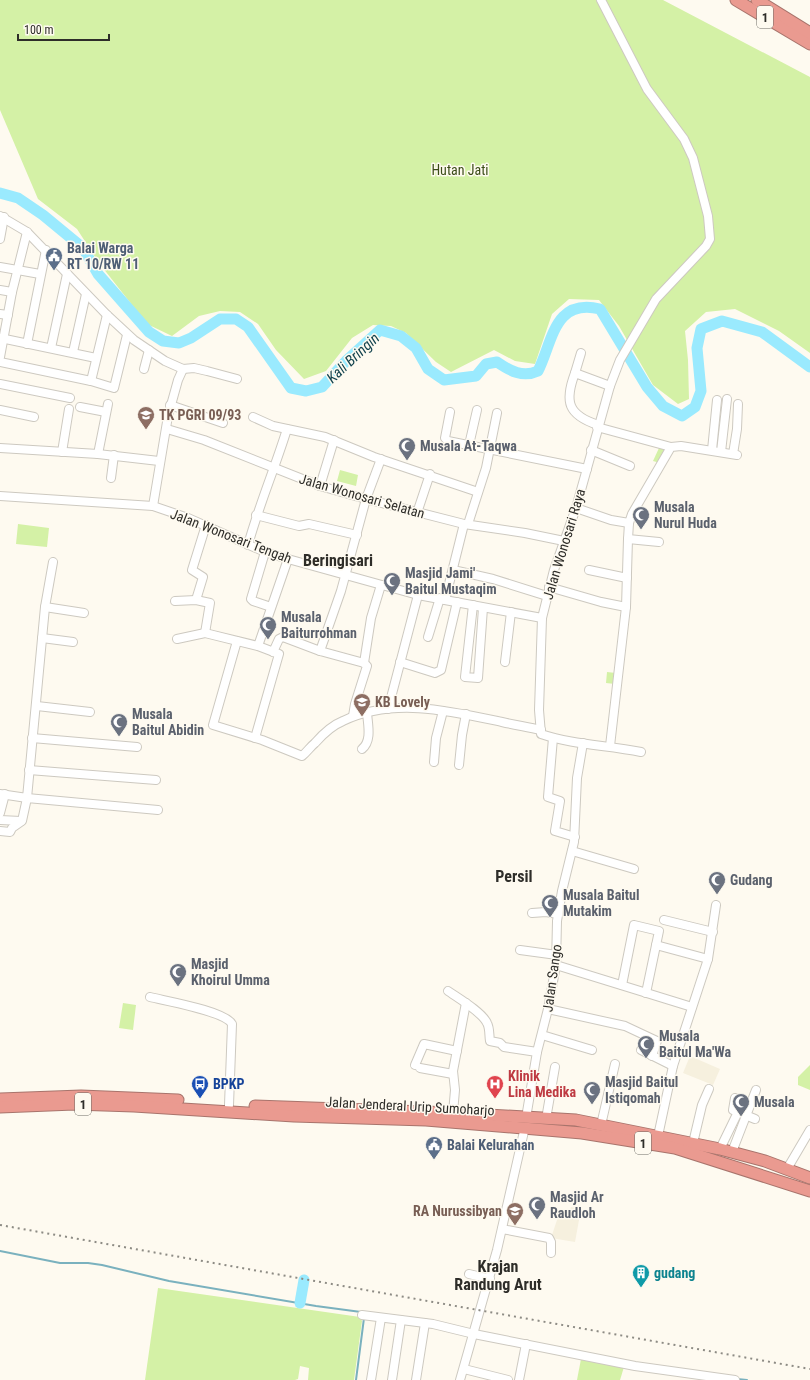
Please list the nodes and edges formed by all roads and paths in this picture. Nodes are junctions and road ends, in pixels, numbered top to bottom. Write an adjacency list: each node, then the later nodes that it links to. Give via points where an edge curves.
1 (601, 0): 35 (street, Jalan Wonosari Raya, via 647,88 684,139 694,158 708,216 710,239 656,299 620,360)
2 (736, 0): 5 (highway, 1)
3 (757, 0): 4 (highway, 1)
4 (810, 33)
5 (810, 44)
6 (2, 216): 7 (street); 8 (street)
7 (27, 232): 9 (street); 11 (street)
8 (0, 239)
9 (46, 250): 12 (street); 13 (street)
10 (0, 267): 11 (street)
11 (18, 270): 12 (street); 15 (street)
12 (40, 274): 21 (street)
13 (67, 274): 16 (street); 22 (street)
14 (0, 290): 15 (street)
15 (12, 292): 17 (street)
16 (86, 294): 18 (street); 24 (street)
17 (4, 315): 20 (street)
18 (107, 315): 19 (street); 27 (street)
19 (127, 335): 23 (street); 33 (street, via 114,388)
20 (2, 338): 21 (street); 26 (street)
21 (27, 344): 22 (street)
22 (50, 348): 24 (street)
23 (149, 350): 29 (street); 30 (street)
24 (73, 352): 27 (street)
25 (581, 353): 31 (street)
26 (0, 357)
27 (96, 358): 33 (street)
28 (0, 362): 33 (street)
29 (144, 369)
30 (183, 369): 32 (street, via 207,370); 41 (street)
31 (575, 373): 35 (street); 54 (street, via 569,404 583,420)
32 (237, 379)
33 (91, 381)
34 (0, 384): 36 (street)
35 (610, 386): 54 (street, Jalan Wonosari Raya)
36 (70, 398)
37 (727, 399): 49 (street)
38 (717, 400): 63 (street)
39 (108, 404): 46 (street)
40 (738, 404): 50 (street)
41 (170, 405): 53 (street); 55 (street)
42 (80, 407): 46 (street)
43 (69, 409): 64 (street)
44 (0, 410): 51 (street)
45 (477, 410): 58 (street)
46 (106, 412): 66 (street)
47 (450, 412): 58 (street, via 446,440)
48 (497, 413): 61 (street)
49 (725, 413): 50 (street); 65 (street)
50 (737, 414): 65 (street, via 735,454)
51 (34, 417)
52 (253, 417): 56 (street)
53 (223, 423)
54 (597, 426): 59 (street); 62 (street, Jalan Wonosari Raya)
55 (167, 429): 69 (street); 72 (street, Jalan Wonosari Selatan, via 204,440)
56 (287, 429): 57 (street); 72 (street)
57 (334, 440): 68 (street); 75 (street)
58 (469, 445): 61 (street)
59 (671, 447): 63 (street); 83 (street, via 636,506)
60 (0, 448): 64 (street)
61 (490, 449): 71 (street); 76 (street)
62 (591, 450): 70 (street); 71 (street, Jalan Wonosari Raya)
63 (712, 450): 65 (street)
64 (62, 452): 66 (street)
65 (721, 452)
66 (98, 454): 67 (street)
67 (114, 456): 69 (street); 74 (street)
68 (381, 458): 73 (street); 78 (street)
69 (160, 461): 79 (street)
70 (630, 466)
71 (586, 469): 80 (street, Jalan Wonosari Raya)
72 (274, 470): 75 (street, Jalan Wonosari Selatan); 82 (street)
73 (430, 474): 76 (street); 81 (street)
74 (111, 478)
75 (320, 486): 78 (street, Jalan Wonosari Selatan)
76 (478, 492): 84 (street)
77 (0, 496): 79 (street, Jalan Wonosari Tengah)
78 (366, 499): 81 (street, Jalan Wonosari Selatan); 86 (street)
79 (153, 506): 85 (street, Jalan Wonosari Tengah)
80 (576, 508): 83 (street, via 611,520); 88 (street, Jalan Wonosari Raya)
81 (417, 513): 84 (street, Jalan Wonosari Selatan)
82 (256, 514): 86 (street, via 299,526 309,524); 90 (street)
83 (629, 523): 87 (street)
84 (466, 524): 88 (street, Jalan Wonosari Selatan, via 525,532); 94 (street)
85 (206, 525): 90 (street, Jalan Wonosari Tengah); 103 (street, via 192,570 203,577)
86 (357, 535): 96 (street)
87 (628, 538): 89 (street); 97 (street)
88 (564, 542): 99 (street, Jalan Wonosari Raya)
89 (659, 542)
90 (248, 545): 91 (street, Jalan Wonosari Tengah)
91 (266, 552): 92 (street, Jalan Wonosari Tengah); 108 (street, via 252,601)
92 (288, 559): 96 (street, Jalan Wonosari Tengah); 108 (street)
93 (53, 562): 107 (street)
94 (453, 570): 101 (street, via 493,579); 102 (street)
95 (589, 570): 97 (street)
96 (345, 574): 98 (street, Jalan Wonosari Tengah); 121 (street, via 342,591)
97 (627, 578): 109 (street)
98 (381, 585): 100 (street, Jalan Wonosari Tengah); 125 (street, via 371,618)
99 (549, 587): 101 (street, Jalan Wonosari Raya); 109 (street)
100 (418, 594): 102 (street, Jalan Wonosari Tengah); 123 (street)
101 (546, 596): 113 (street, Jalan Wonosari Raya)
102 (442, 599): 105 (street, Jalan Wonosari Tengah); 115 (street)
103 (196, 600): 104 (street); 114 (street, via 210,603)
104 (175, 601)
105 (457, 602): 106 (street, Jalan Wonosari Tengah); 123 (street, via 441,670 435,673)
106 (474, 605): 110 (street, Jalan Wonosari Tengah); 110 (street, via 465,676 478,678)
107 (45, 607): 112 (street); 116 (street)
108 (271, 607): 120 (street)
109 (626, 607): 138 (street)
110 (484, 608): 111 (street, Jalan Wonosari Tengah)
111 (511, 612): 113 (street, Jalan Wonosari Tengah); 124 (street)
112 (84, 613)
113 (542, 618): 133 (street, Jalan Wonosari Raya, via 539,710)
114 (205, 633): 117 (street); 118 (street)
115 (428, 637)
116 (42, 638): 119 (street); 126 (street)
117 (178, 639)
118 (238, 641): 120 (street); 135 (street, via 213,723 214,727)
119 (73, 642)
120 (258, 646): 122 (street)
121 (320, 651): 122 (street, via 283,637 279,639); 125 (street)
122 (273, 652): 135 (street, via 279,656)
123 (400, 662): 127 (street)
124 (505, 662)
125 (364, 663): 132 (street, via 367,668)
126 (37, 706): 129 (street); 134 (street)
127 (388, 709): 128 (street, via 421,708); 130 (street)
128 (443, 711): 131 (street); 142 (street, via 436,738)
129 (90, 712)
130 (367, 713): 132 (street); 140 (street, via 368,738 366,746)
131 (466, 714): 133 (street); 143 (street)
132 (353, 716): 135 (street, via 337,724 302,756)
133 (541, 732): 136 (street)
134 (32, 738): 139 (street); 144 (street)
135 (255, 738)
136 (553, 738): 137 (street); 153 (street, via 548,798 560,801 555,831)
137 (583, 743): 138 (street); 153 (street, Jalan Sango, via 577,778)
138 (610, 746): 141 (street)
139 (137, 747)
140 (362, 749)
141 (641, 752)
142 (434, 762)
143 (459, 765)
144 (29, 770): 145 (street); 147 (street)
145 (156, 780)
146 (2, 794): 147 (street); 149 (street)
147 (26, 798): 148 (street); 151 (street)
148 (158, 810)
149 (0, 813)
150 (0, 820): 151 (street)
151 (22, 821): 152 (street, via 12,827 10,832)
152 (0, 831)
153 (575, 837): 154 (street, Jalan Sango)
154 (572, 851): 155 (street); 158 (street, Jalan Sango)
155 (634, 869)
156 (716, 905): 160 (street)
157 (532, 913): 158 (street)
158 (558, 914): 163 (street, Jalan Sango)
159 (664, 920): 160 (street)
160 (713, 932): 164 (street)
161 (656, 945): 164 (street); 166 (street, via 659,931 634,926); 168 (street)
162 (520, 950): 163 (street)
163 (557, 956): 165 (street, Jalan Sango)
164 (708, 959): 171 (street)
165 (556, 965): 166 (street); 172 (street, Jalan Sango)
166 (622, 985): 168 (street)
167 (448, 991): 170 (street)
168 (646, 993): 171 (street)
169 (150, 997): 187 (street, via 209,1011 230,1019 232,1024)
170 (466, 1003): 176 (street); 177 (street, via 488,1023 490,1041 500,1043 504,1047)
171 (692, 1007): 180 (street)
172 (548, 1009): 173 (street, Jalan Sango); 178 (street, via 624,1026 657,1042)
173 (542, 1035): 174 (street); 177 (street, Jalan Sango)
174 (592, 1050)
175 (641, 1050): 178 (street)
176 (457, 1051): 182 (street); 182 (street, via 424,1044 418,1066)
177 (537, 1052): 193 (street, Jalan Sango)
178 (652, 1056): 180 (street)
179 (615, 1064): 194 (street)
180 (673, 1066): 196 (street)
181 (555, 1067): 191 (street)
182 (453, 1074): 189 (street)
183 (710, 1089): 197 (street, via 702,1105)
184 (756, 1090): 190 (street)
185 (0, 1098): 187 (highway, Jalan Jenderal Urip Sumoharjo / 1, via 103,1096)
186 (735, 1098): 190 (street, via 732,1109)
187 (229, 1105): 189 (highway, Jalan Jenderal Urip Sumoharjo / 1)
188 (0, 1107): 193 (highway, Jalan Jenderal Urip Sumoharjo / 1, via 74,1104 294,1116)
189 (453, 1113): 193 (highway, Jalan Jenderal Urip Sumoharjo / 1)
190 (742, 1114): 192 (street); 198 (street); 199 (street)
191 (546, 1119): 193 (highway, Jalan Jenderal Urip Sumoharjo / 1); 194 (highway, Jalan Jenderal Urip Sumoharjo / 1, via 576,1120)
192 (755, 1119)
193 (526, 1123): 202 (highway, Jalan Jenderal Urip Sumoharjo / 1, via 675,1148); 203 (street, Jalan Sango)
194 (601, 1125): 196 (highway, Jalan Jenderal Urip Sumoharjo / 1)
195 (810, 1130): 200 (street)
196 (658, 1136): 197 (highway, Jalan Jenderal Urip Sumoharjo / 1)
197 (693, 1143): 198 (highway, Jalan Jenderal Urip Sumoharjo / 1)
198 (720, 1149): 199 (highway, Jalan Jenderal Urip Sumoharjo / 1)
199 (732, 1152): 200 (highway, Jalan Jenderal Urip Sumoharjo / 1)
200 (787, 1169): 201 (highway, Jalan Jenderal Urip Sumoharjo / 1)
201 (810, 1178)
202 (810, 1191)
203 (502, 1229): 204 (street, via 549,1238); 206 (street, Jalan Sango)
204 (551, 1253)
205 (469, 1274): 206 (street)
206 (490, 1279): 211 (street, Jalan Sango)
207 (362, 1315): 208 (street)
208 (381, 1318): 209 (street); 214 (street)
209 (401, 1320): 210 (street); 215 (street)
210 (425, 1323): 211 (street); 216 (street)
211 (474, 1333): 212 (street); 213 (street, Jalan Sango)
212 (526, 1344): 219 (street); 220 (street, via 635,1366)
213 (464, 1369): 217 (street, Jalan Sango); 218 (street)
214 (371, 1380)
215 (392, 1380)
216 (416, 1380)
217 (460, 1380)
218 (508, 1380)
219 (519, 1380)
220 (735, 1380)

